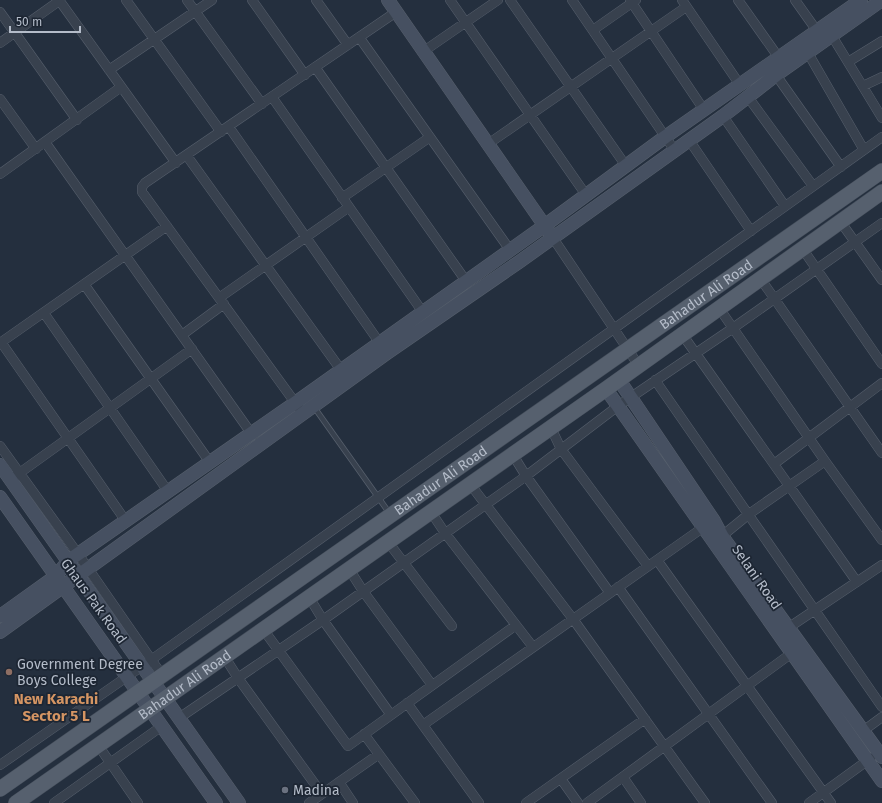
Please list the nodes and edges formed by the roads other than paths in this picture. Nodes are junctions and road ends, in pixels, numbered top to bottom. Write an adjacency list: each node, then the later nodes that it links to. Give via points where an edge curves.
1 (59, 0): 25 (street); 37 (street)
2 (126, 0): 27 (street)
3 (187, 0): 18 (street)
4 (212, 0): 18 (street)
5 (252, 0): 38 (street)
6 (316, 0): 30 (street)
7 (388, 0): 20 (street)
8 (450, 0): 21 (street)
9 (498, 0): 21 (street)
10 (510, 0): 44 (street)
11 (572, 0): 22 (street)
12 (738, 0): 34 (street)
13 (795, 0): 23 (street)
14 (882, 0): 23 (street)
15 (632, 1): 22 (street); 24 (street)
16 (858, 1): 23 (street)
17 (684, 3): 24 (street); 41 (street)
18 (195, 11): 27 (street); 48 (street)
19 (0, 12): 25 (street)
20 (396, 12): 26 (street); 31 (street)
21 (466, 22): 31 (street); 50 (street)
22 (592, 30): 33 (street)
23 (825, 30): 32 (street); 34 (street); 35 (street)
24 (651, 31): 33 (street); 49 (street)
25 (15, 32): 29 (street); 53 (street)
26 (359, 37): 30 (street); 55 (street)
27 (154, 39): 37 (street); 54 (street)
28 (882, 41): 35 (street)
29 (0, 43)
30 (348, 45): 36 (street)
31 (424, 51): 60 (street)
32 (808, 52): 39 (street); 62 (street)
33 (612, 58): 44 (street); 56 (street)
34 (779, 58): 41 (street)
35 (848, 62): 42 (street)
36 (315, 67): 38 (street); 68 (street)
37 (109, 70): 43 (street)
38 (305, 74): 45 (street)
39 (776, 75): 46 (street); 67 (street)
40 (882, 77): 42 (street)
41 (740, 85): 49 (street)
42 (863, 86): 52 (street)
43 (121, 87): 53 (street); 65 (street)
44 (571, 87): 50 (street); 66 (street)
45 (272, 97): 48 (street); 74 (street)
46 (748, 97): 51 (street); 71 (street)
47 (0, 99): 61 (street)
48 (262, 104): 54 (street)
49 (704, 110): 56 (street)
50 (530, 115): 60 (street); 72 (street)
51 (723, 116): 58 (street); 75 (street)
52 (882, 118)
53 (76, 120): 59 (street)
54 (225, 129): 64 (street); 82 (street)
55 (430, 137): 68 (street); 86 (street)
56 (666, 137): 63 (street); 66 (street)
57 (882, 137): 62 (street)
58 (689, 140): 63 (street); 81 (street)
59 (45, 142): 61 (street); 87 (street)
60 (488, 144): 80 (street)
61 (36, 149): 70 (street)
62 (864, 150): 67 (street)
63 (675, 151): 83 (street)
64 (187, 156): 65 (street); 88 (street)
65 (176, 163): 79 (street, via 142,187 142,192)
66 (626, 166): 72 (street)
67 (841, 167): 71 (street)
68 (385, 168): 74 (street); 92 (street)
69 (882, 171): 106 (main road, Bahadur Ali Road)
70 (0, 174)
71 (812, 186): 75 (street)
72 (586, 195): 80 (street)
73 (880, 197): 77 (main road, Bahadur Ali Road)
74 (342, 198): 76 (street)
75 (785, 206): 81 (street)
76 (349, 207): 82 (street); 97 (street)
77 (840, 222): 84 (street); 85 (main road, Bahadur Ali Road)
78 (882, 223): 84 (street)
79 (167, 226): 87 (street); 95 (street)
80 (544, 226): 83 (street); 86 (street)
81 (751, 231): 100 (street)
82 (306, 238): 88 (street); 103 (street)
83 (553, 238): 100 (street); 121 (street)
84 (855, 242): 89 (street); 91 (street)
85 (802, 248): 89 (street); 90 (main road, Bahadur Ali Road)
86 (510, 250): 92 (street)
87 (126, 255): 93 (street); 102 (street)
88 (266, 266): 95 (street); 110 (street)
89 (816, 269): 94 (street); 108 (street)
90 (760, 278): 94 (street); 96 (main road, Bahadur Ali Road)
91 (882, 280)
92 (466, 281): 97 (street)
93 (84, 284): 98 (street); 111 (street)
94 (775, 298): 99 (street); 119 (street)
95 (222, 301): 102 (street); 117 (street)
96 (719, 308): 99 (street); 101 (main road, Bahadur Ali Road)
97 (422, 311): 103 (street)
98 (44, 313): 104 (street); 120 (street)
99 (733, 328): 107 (street); 124 (street)
100 (614, 329): 106 (street); 140 (street)
101 (682, 334): 107 (street); 109 (main road, Bahadur Ali Road)
102 (182, 335): 105 (street)
103 (380, 342): 110 (street)
104 (1, 343): 125 (street)
105 (192, 349): 111 (street); 123 (street)
106 (628, 349): 109 (street); 144 (main road, Bahadur Ali Road)
107 (695, 354): 113 (street); 132 (street)
108 (882, 364)
109 (639, 366): 112 (main road, Bahadur Ali Road)
110 (342, 370): 117 (street)
111 (150, 377): 120 (street); 130 (street)
112 (619, 380): 115 (main road, Bahadur Ali Road); 116 (street, Selani Road)
113 (656, 380): 116 (street); 143 (street)
114 (882, 383): 119 (street)
115 (606, 389): 118 (street, Selani Road); 122 (main road, Bahadur Ali Road)
116 (630, 398): 118 (street); 146 (street, Selani Road)
117 (295, 403): 121 (street); 123 (street)
118 (618, 406): 127 (street); 146 (street, Selani Road)
119 (849, 406): 124 (street); 128 (street)
120 (109, 408): 125 (street); 138 (street)
121 (308, 410): 140 (lane); 157 (street)
122 (551, 428): 127 (street); 129 (main road, Bahadur Ali Road)
123 (251, 433): 130 (street)
124 (810, 437): 131 (street); 132 (street)
125 (68, 438): 134 (street); 145 (street)
126 (0, 446): 134 (street)
127 (561, 449): 135 (street); 154 (street)
128 (882, 453)
129 (513, 455): 135 (street); 136 (main road, Bahadur Ali Road)
130 (210, 461): 138 (street)
131 (825, 461): 137 (street); 149 (street)
132 (774, 464): 137 (street)
133 (0, 465): 134 (street)
134 (15, 476): 151 (street)
135 (526, 476): 141 (street); 161 (street)
136 (470, 484): 141 (street); 142 (main road, Bahadur Ali Road)
137 (789, 486): 143 (street); 159 (street)
138 (167, 490): 145 (street)
139 (0, 497): 158 (street, Ghaus Pak Road)
140 (378, 497): 144 (lane); 177 (street)
141 (486, 503): 147 (street); 166 (street)
142 (431, 512): 147 (street); 150 (main road, Bahadur Ali Road)
143 (749, 514): 148 (street); 164 (street)
144 (391, 515): 179 (main road, Bahadur Ali Road)
145 (125, 520): 151 (street)
146 (708, 524): 148 (street, Selani Road); 152 (street); 175 (street, Selani Road)
147 (445, 533): 153 (street); 168 (street)
148 (722, 536): 170 (street, Selani Road)
149 (882, 540)
150 (388, 542): 153 (street); 156 (main road, Bahadur Ali Road)
151 (73, 557): 157 (street); 158 (street)
152 (657, 560): 154 (street); 182 (street)
153 (402, 563): 162 (street); 169 (street)
154 (648, 566): 161 (street)
155 (882, 566): 159 (street)
156 (349, 569): 162 (street); 163 (main road, Bahadur Ali Road)
157 (83, 571): 160 (street); 177 (street)
158 (56, 576): 160 (street, Ghaus Pak Road); 165 (street)
159 (857, 582): 164 (street)
160 (64, 587): 172 (street); 178 (street, Ghaus Pak Road)
161 (614, 590): 166 (street); 188 (street)
162 (363, 591): 167 (street); 181 (street)
163 (309, 597): 167 (street); 171 (main road, Bahadur Ali Road)
164 (815, 610): 170 (street); 186 (street)
165 (0, 616)
166 (573, 619): 173 (street); 192 (street)
167 (323, 620): 174 (street); 189 (street)
168 (516, 625): 173 (street); 181 (street)
169 (452, 626)
170 (788, 628): 175 (street, Selani Road)
171 (263, 629): 174 (street); 176 (main road, Bahadur Ali Road)
172 (0, 632)
173 (533, 647): 193 (street)
174 (278, 650): 180 (street); 196 (street, via 348,746)
175 (796, 650): 182 (street); 195 (street, Selani Road); 201 (street, Selani Road)
176 (224, 656): 180 (street); 184 (main road, Bahadur Ali Road)
177 (147, 663): 178 (street); 179 (street)
178 (128, 676): 183 (street, Ghaus Pak Road); 203 (street)
179 (158, 678): 183 (main road, Bahadur Ali Road); 184 (street)
180 (238, 678): 191 (street); 210 (street)
181 (432, 685): 185 (street)
182 (747, 686): 188 (street); 209 (street)
183 (138, 692): 187 (street, Ghaus Pak Road); 208 (main road, Bahadur Ali Road)
184 (165, 698): 187 (main road, Bahadur Ali Road); 191 (street)
185 (407, 703): 189 (street); 193 (street)
186 (882, 707)
187 (150, 709): 194 (street, Ghaus Pak Road); 197 (main road, Bahadur Ali Road)
188 (708, 714): 198 (street); 225 (street)
189 (391, 715): 196 (street)
190 (882, 717): 195 (street)
191 (179, 718): 215 (street)
192 (645, 719): 198 (street); 205 (street)
193 (423, 725): 219 (street)
194 (162, 726): 202 (street); 214 (street, Ghaus Pak Road)
195 (863, 731): 200 (street, Selani Road)
196 (364, 734): 199 (street)
197 (98, 745): 202 (street); 211 (main road, Bahadur Ali Road)
198 (664, 746): 204 (street); 224 (street)
199 (379, 754): 206 (street); 218 (street)
200 (880, 755): 201 (street)
201 (867, 760): 207 (street, Selani Road); 209 (street)
202 (110, 763): 212 (street); 213 (street)
203 (0, 765)
204 (622, 777): 222 (street); 223 (street)
205 (561, 779): 220 (street); 221 (street)
206 (339, 782): 210 (street); 217 (street)
207 (882, 782)
208 (0, 789)
209 (824, 792): 226 (street); 227 (street)
210 (322, 794): 216 (street)
211 (16, 803)
212 (54, 803)
213 (138, 803)
214 (216, 803)
215 (239, 803)
216 (309, 803)
217 (353, 803)
218 (415, 803)
219 (479, 803)
220 (526, 803)
221 (578, 803)
222 (587, 803)
223 (641, 803)
224 (705, 803)
225 (772, 803)
226 (809, 803)
227 (832, 803)

